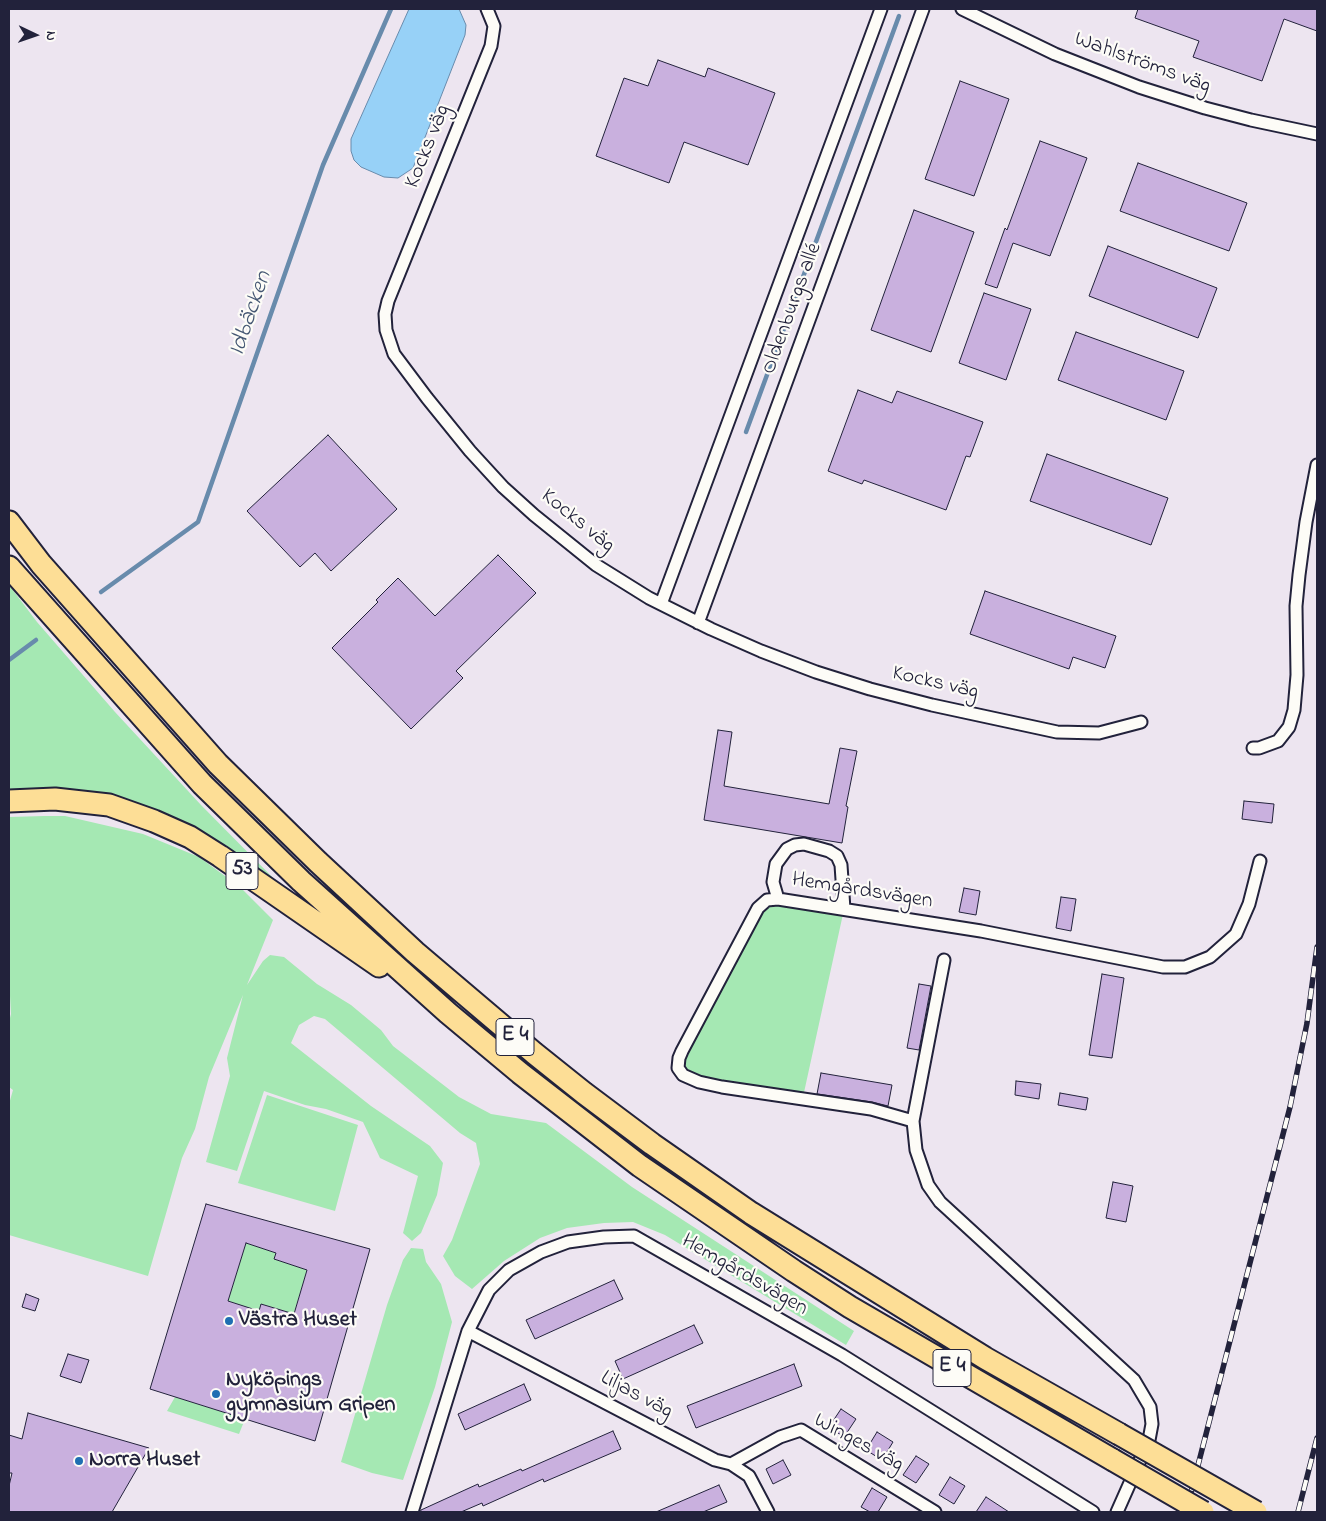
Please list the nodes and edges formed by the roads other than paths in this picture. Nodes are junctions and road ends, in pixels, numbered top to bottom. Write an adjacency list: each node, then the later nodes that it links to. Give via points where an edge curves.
1 (487, 9): 9 (street, Kocks väg, via 494,26 491,46 388,301 385,314 389,342 394,354 427,398 503,486 589,560)
2 (881, 9): 9 (street, Oldenburgs allé)
3 (924, 9): 10 (street, Oldenburgs allé)
4 (962, 9): 5 (street, Wahlströms väg, via 1055,54 1139,87 1205,108)
5 (1317, 134)
6 (1317, 465): 12 (street, via 1296,606 1294,710 1289,727 1278,741)
7 (9, 522): 28 (highway, E 4, bridge, via 41,564 218,764 408,945 534,1053 652,1144 751,1213 986,1358)
8 (9, 567): 18 (highway, E 4, via 202,784 301,881)
9 (661, 604): 10 (street, Kocks väg)
10 (698, 623): 11 (street, Kocks väg, via 816,672 932,705 1057,732 1099,733)
11 (1141, 722)
12 (1253, 748)
13 (9, 801): 18 (highway, 53, via 55,799 109,805 190,837)
14 (1260, 861): 16 (street, Hemgårdsvägen, via 1249,904 1236,934 1210,957 1185,967 1162,967 981,931)
15 (778, 899): 16 (street, Hemgårdsvägen); 16 (street, via 773,882 776,864 787,849 804,844 836,856 841,865); 19 (street, Hemgårdsvägen, via 767,900 758,908 682,1051 678,1068 683,1075 699,1082 871,1109)
16 (844, 909)
17 (944, 960): 19 (street)
18 (448, 1013): 27 (highway, E 4, bridge, via 640,1166 794,1271 850,1307)
19 (914, 1121): 26 (street, via 916,1150 928,1185 940,1202 1134,1380 1150,1407 1152,1424 1149,1440)
20 (468, 1331): 21 (street, Liljas väg, via 715,1460); 22 (street, Hemgårdsvägen); 25 (street, Hemgårdsvägen, via 489,1290 509,1270 541,1252 568,1242 634,1236 842,1355)
21 (731, 1464): 23 (street, Liljas väg, via 749,1476); 24 (street, Winges väg, via 780,1437 801,1430)
22 (412, 1512)
23 (768, 1512)
24 (936, 1512)
25 (1093, 1512)
26 (1117, 1512)
27 (1203, 1512)
28 (1256, 1512)

